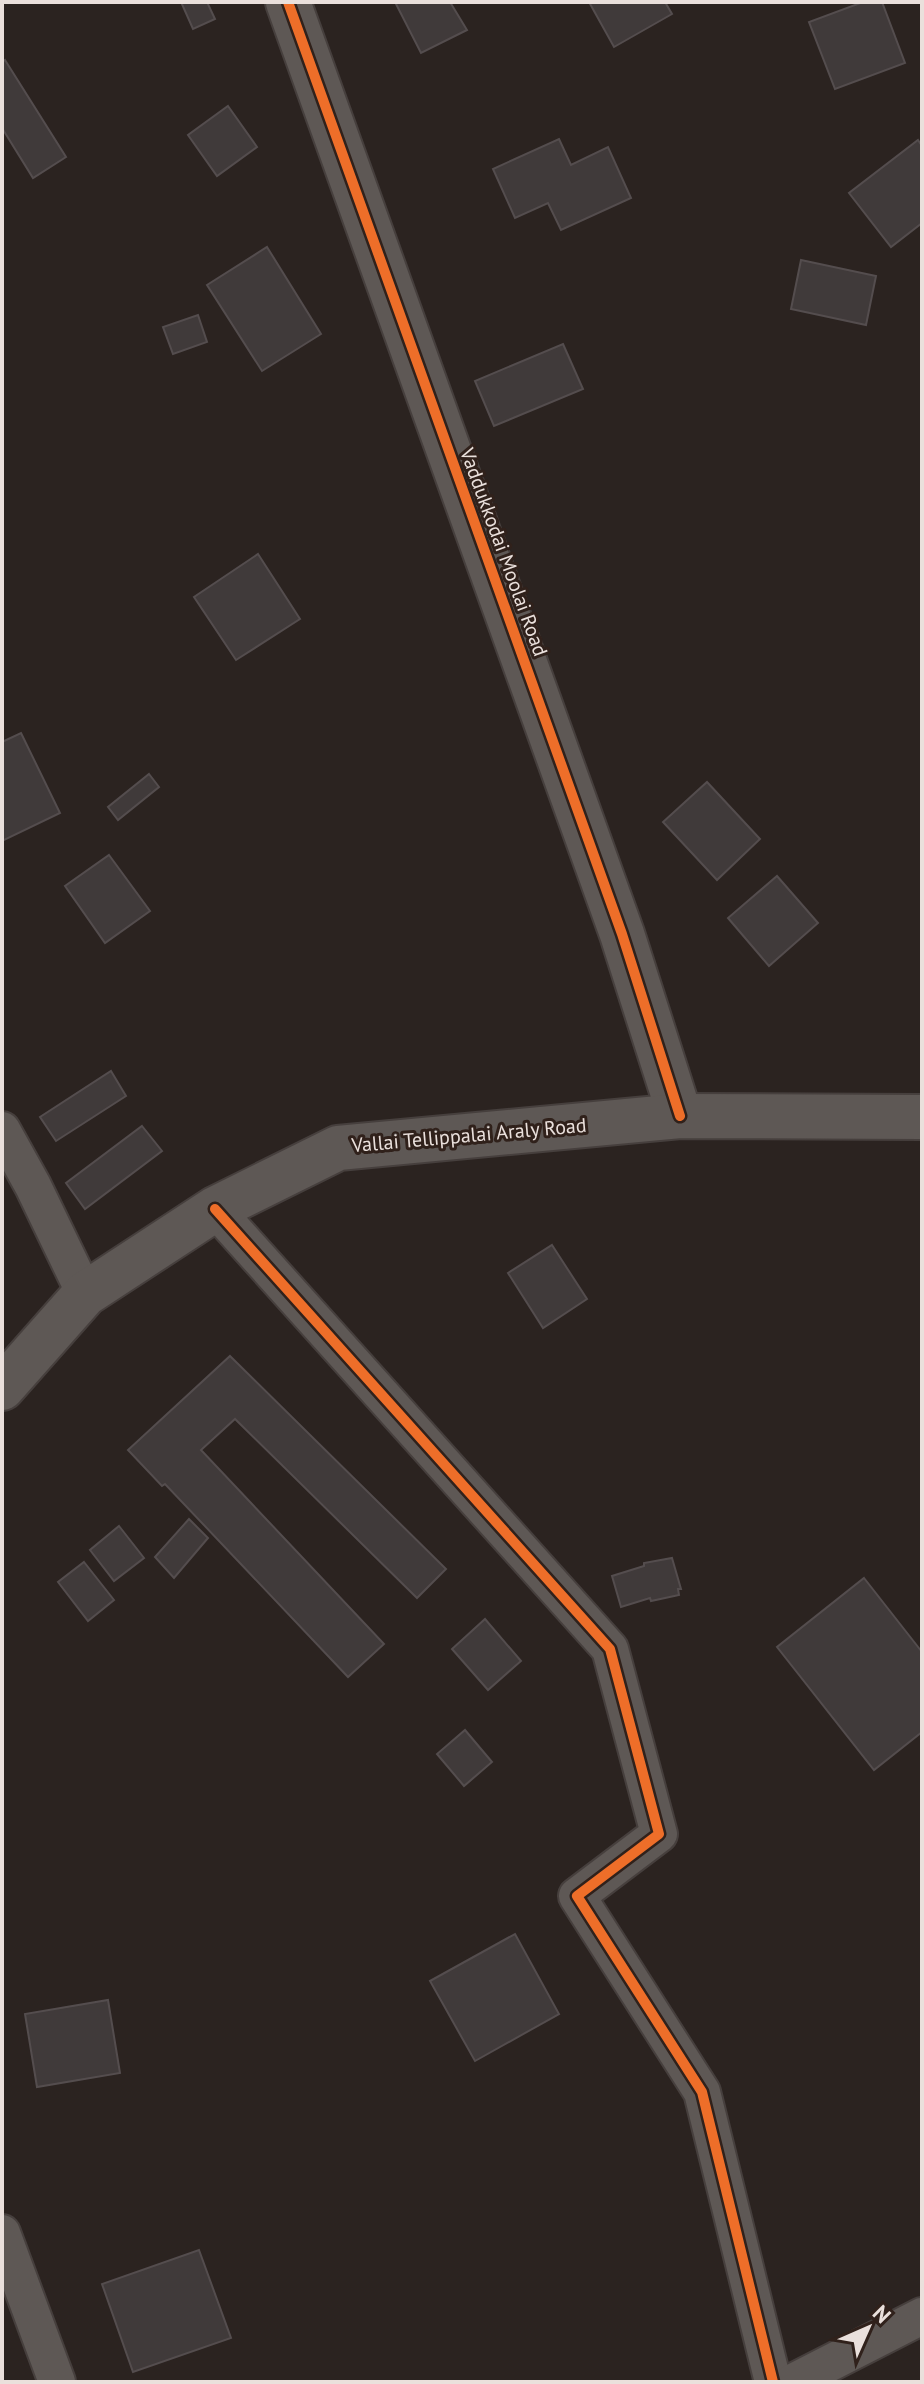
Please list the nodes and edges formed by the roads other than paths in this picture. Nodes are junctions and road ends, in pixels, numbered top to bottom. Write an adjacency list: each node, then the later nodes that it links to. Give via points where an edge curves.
1 (288, 2): 2 (street, Vaddukkodai Moolai Road, via 622,934)
2 (680, 1116): 3 (street, Vallai Tellippalai Araly Road); 5 (street, Vallai Tellippalai Araly Road, via 338,1148)
3 (922, 1117)
4 (2, 1130): 6 (street)
5 (215, 1209): 6 (street, Vallai Tellippalai Araly Road); 11 (street, via 610,1649 659,1834 577,1896 702,2092)
6 (85, 1294): 7 (street, Vallai Tellippalai Araly Road)
7 (2, 1388)
8 (2, 2233): 10 (street)
9 (922, 2316): 12 (street)
10 (57, 2382)
11 (773, 2382)
12 (793, 2382)

